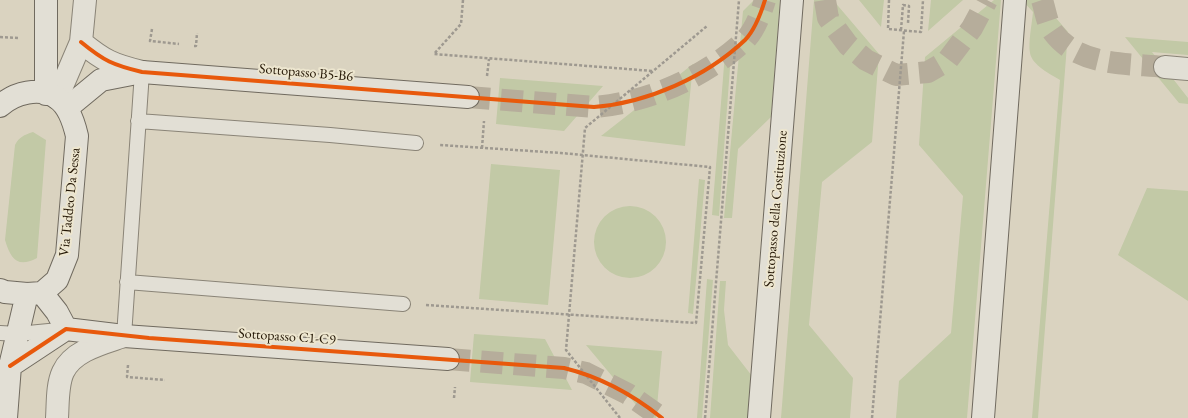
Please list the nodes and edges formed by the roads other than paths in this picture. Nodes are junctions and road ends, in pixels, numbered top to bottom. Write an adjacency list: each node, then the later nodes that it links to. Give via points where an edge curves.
1 (46, 0): 10 (street, Via Taddeo Da Sessa)
2 (85, 0): 5 (street)
3 (792, 0): 25 (street, Sottopasso della Costituzione)
4 (1015, 0): 26 (street)
5 (81, 42): 8 (street, via 114,65); 10 (street)
6 (1166, 67): 7 (street)
7 (1188, 70)
8 (142, 72): 9 (street, Sottopasso B5-B6); 10 (street, via 101,80); 12 (lane)
9 (468, 97)
10 (57, 100): 11 (street, via 24,93 8,99); 16 (street, Via Taddeo Da Sessa, via 74,124 77,136 67,255 57,280)
11 (0, 106)
12 (138, 121): 13 (lane); 14 (lane)
13 (416, 143)
14 (127, 282): 17 (lane); 20 (lane)
15 (0, 290): 16 (street)
16 (34, 293): 18 (street, via 57,312); 19 (street)
17 (403, 304)
18 (66, 329): 19 (lane); 20 (street, Sottopasso C1-C9); 22 (street)
19 (9, 334): 22 (street)
20 (124, 336): 21 (street, Sottopasso C1-C9); 24 (street, via 76,356 68,364 60,386)
21 (448, 359)
22 (10, 366): 23 (street)
23 (6, 418)
24 (57, 418)
25 (759, 418)
26 (984, 418)

